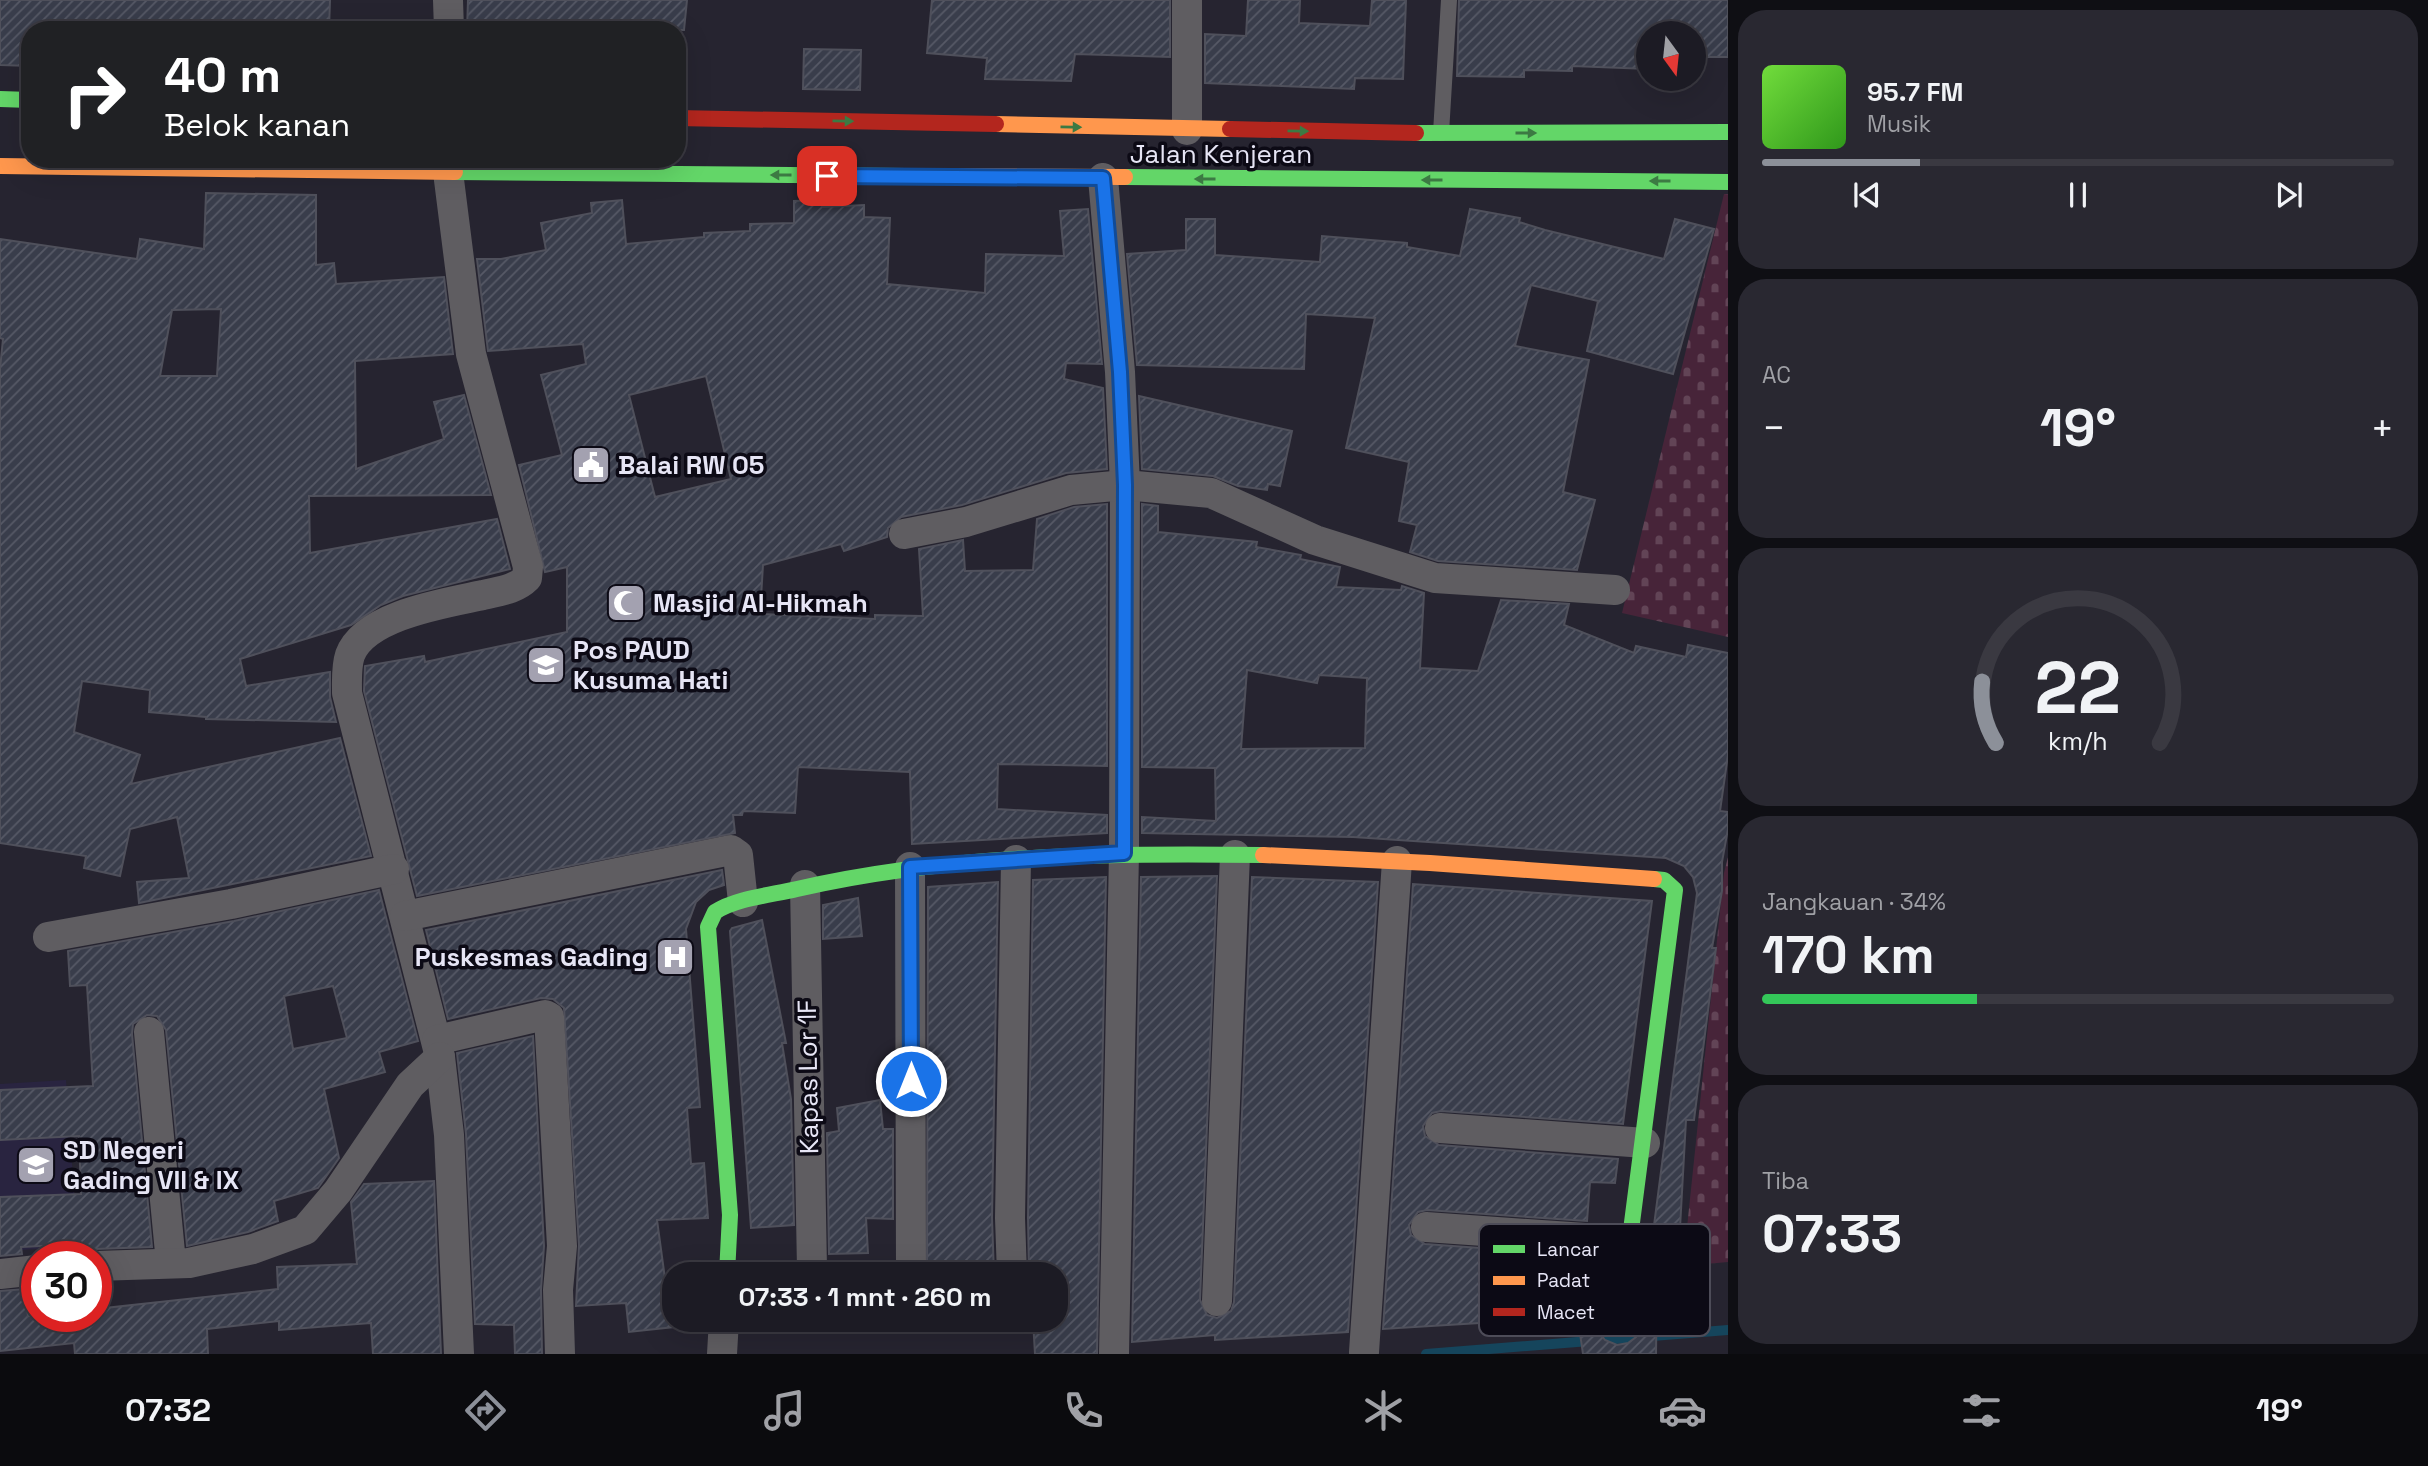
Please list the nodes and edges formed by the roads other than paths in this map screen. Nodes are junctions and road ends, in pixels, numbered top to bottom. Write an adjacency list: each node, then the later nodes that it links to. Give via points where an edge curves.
1 (448, 0): 4 (street)
2 (1187, 0): 8 (street)
3 (1450, 0): 10 (lane)
4 (449, 21)
5 (0, 99): 6 (main road)
6 (21, 100)
7 (686, 118): 8 (main road, Jalan Kenjeran, one-way to 8)
8 (1187, 130): 10 (main road, Jalan Kenjeran, one-way to 10)
9 (1728, 132): 10 (main road, Jalan Kenjeran, one-way to 9)
10 (1441, 133)
11 (0, 166): 12 (main road, Jalan Kenjeran)
12 (21, 166)
13 (149, 168): 14 (main road, Jalan Kenjeran)
14 (448, 172): 15 (main road, Jalan Kenjeran, one-way to 14); 25 (street, via 471,354 528,567 527,578 514,588 376,627 351,654 347,693)
15 (1103, 178): 16 (main road, Jalan Kenjeran, one-way to 15); 17 (street)
16 (1728, 182)
17 (1125, 485): 18 (street, via 1071,490 967,522); 19 (street, via 1211,493 1315,540 1435,579); 20 (street)
18 (904, 534)
19 (1615, 590)
20 (1124, 853): 21 (main road); 22 (main road); 51 (street)
21 (1235, 855): 23 (main road); 45 (street)
22 (1016, 860): 24 (main road); 40 (street)
23 (1397, 861): 33 (main road, via 1671,882 1675,890); 47 (street)
24 (910, 867): 26 (main road); 39 (street)
25 (394, 869): 28 (street); 29 (street)
26 (805, 885): 27 (main road); 38 (street, Kapas Lor 1F)
27 (743, 902): 28 (street, via 738,855 731,850); 37 (main road, via 715,912 708,927 730,1215)
28 (405, 916): 31 (street)
29 (48, 937)
30 (149, 1032): 41 (street)
31 (439, 1048): 41 (street, via 305,1230 253,1250); 48 (street, via 449,1135); 49 (street, via 549,1017 562,1246)
32 (1440, 1128): 33 (street)
33 (1644, 1143): 34 (main road)
34 (1631, 1224)
35 (1426, 1227): 36 (street)
36 (1479, 1231)
37 (728, 1262)
38 (811, 1262)
39 (911, 1262)
40 (1012, 1262)
41 (171, 1263): 42 (street)
42 (112, 1265)
43 (21, 1272): 44 (street)
44 (0, 1274)
45 (1217, 1301)
46 (723, 1332): 50 (street)
47 (1364, 1352)
48 (459, 1354)
49 (560, 1354)
50 (722, 1354)
51 (1114, 1354)

